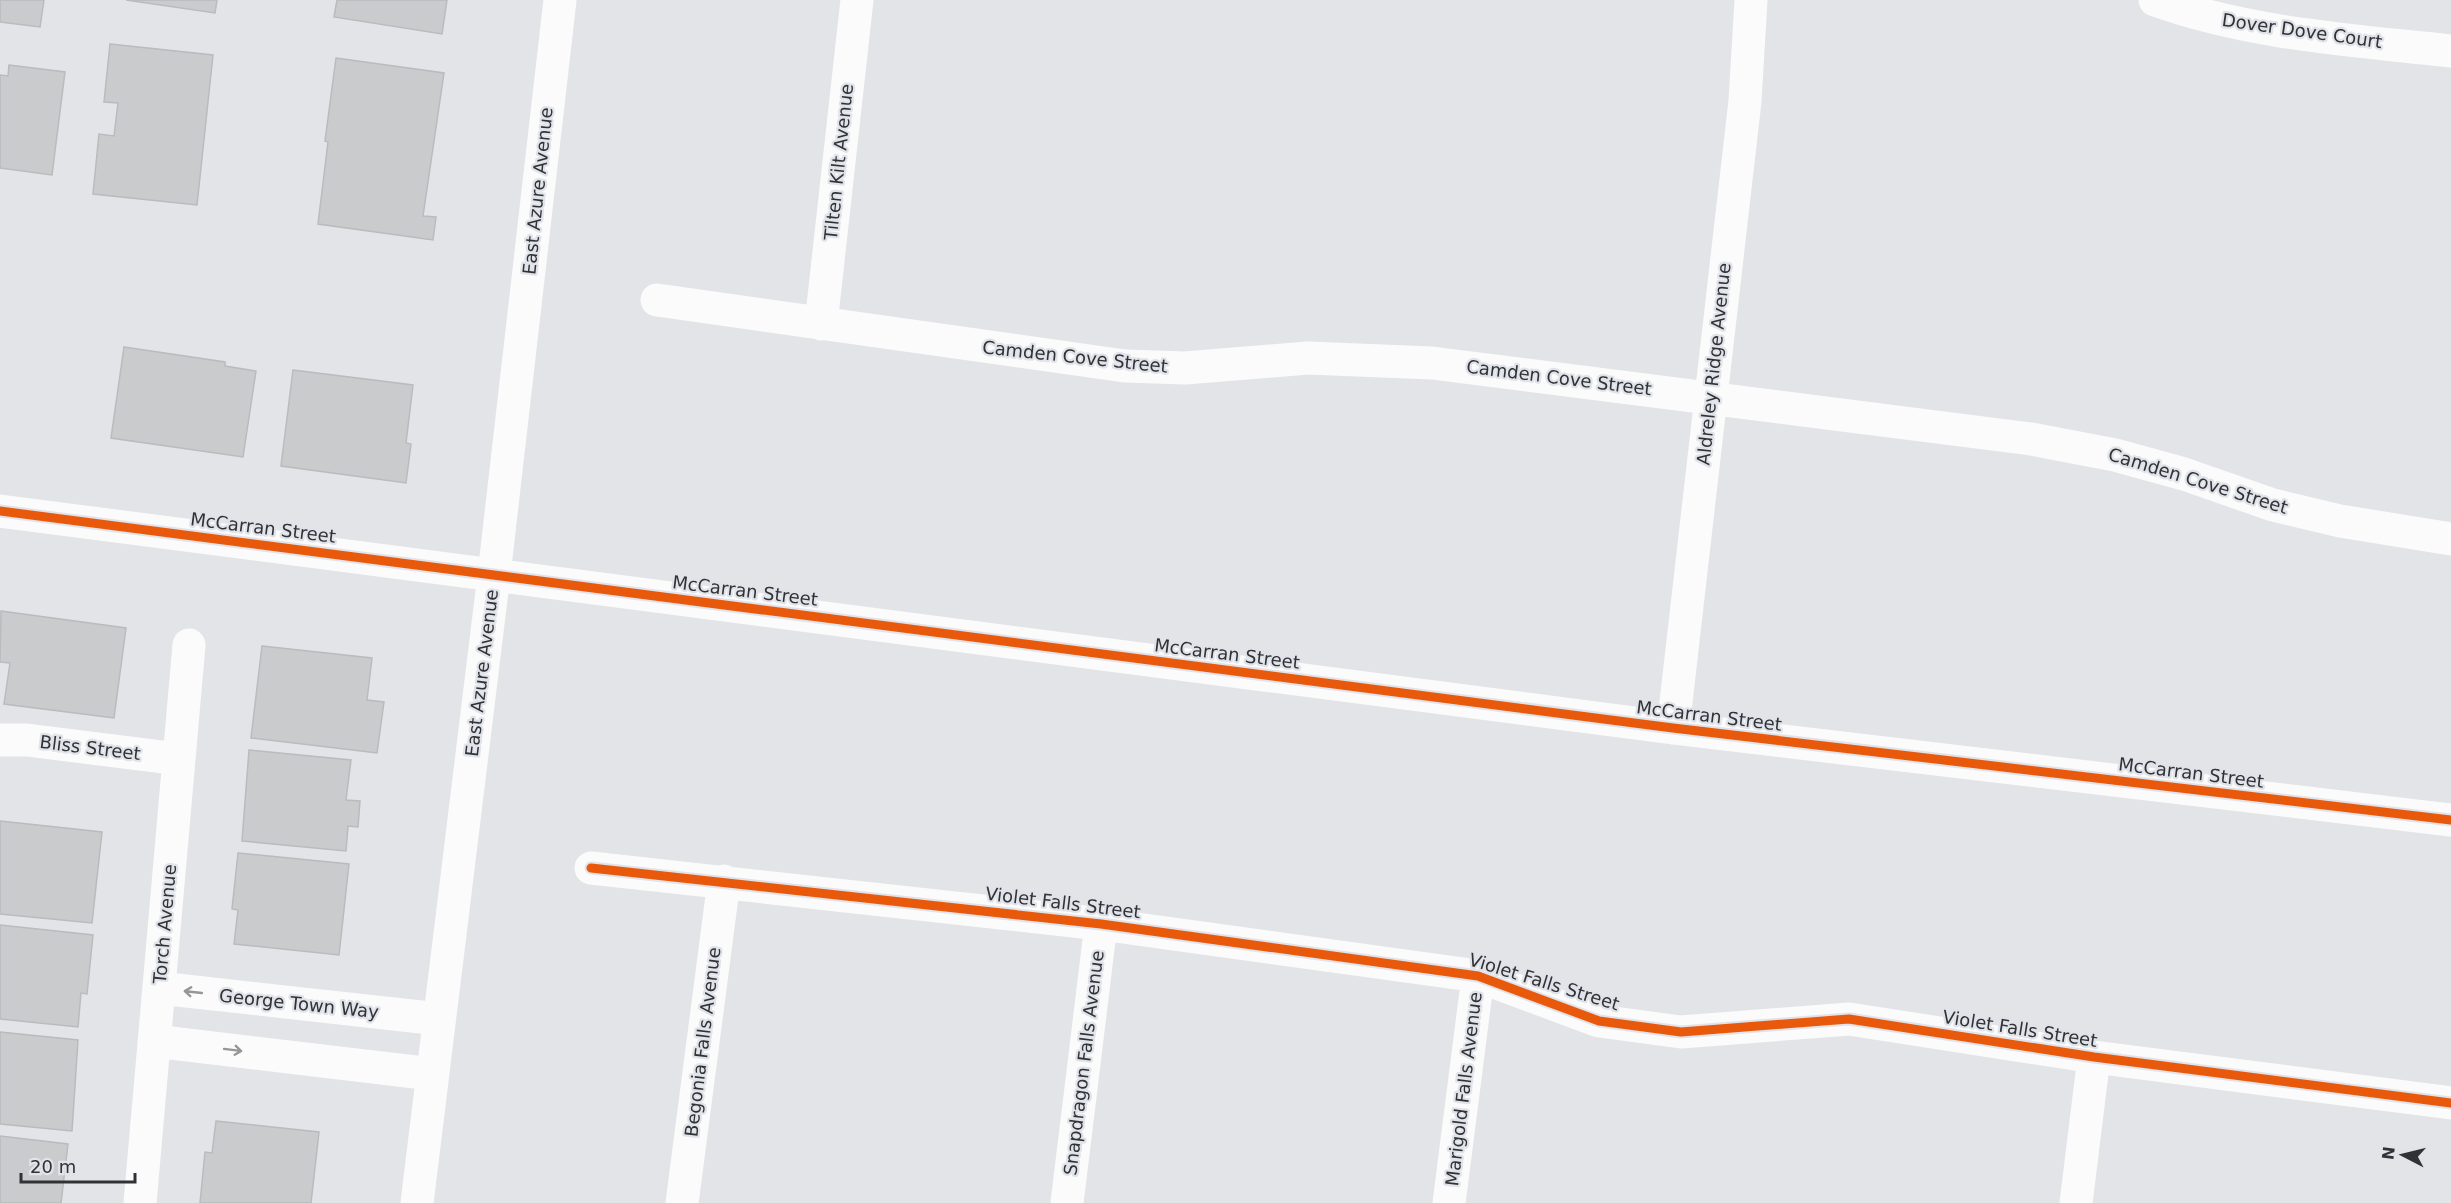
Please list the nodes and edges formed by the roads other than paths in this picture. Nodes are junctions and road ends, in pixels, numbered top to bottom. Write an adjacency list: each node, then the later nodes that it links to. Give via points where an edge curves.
1 (560, 0): 11 (street, East Azure Avenue)
2 (857, 0): 7 (street, Tilten Kilt Avenue)
3 (1751, 0): 8 (street, Aldreley Ridge Avenue, via 1745,101)
4 (2155, 0): 5 (street, Dover Dove Court, via 2201,16 2298,34)
5 (2451, 51)
6 (657, 300): 7 (street, Camden Cove Street)
7 (820, 324): 8 (street, Camden Cove Street, via 1125,366 1185,368 1308,358 1432,363)
8 (1711, 398): 10 (street, Camden Cove Street, via 2031,439 2115,455 2273,505 2340,521); 13 (street, Aldreley Ridge Avenue)
9 (0, 511): 11 (street, McCarran Street)
10 (2451, 539)
11 (494, 575): 13 (street, McCarran Street); 22 (street, East Azure Avenue)
12 (189, 645): 15 (street, Torch Avenue)
13 (1673, 728): 16 (street, McCarran Street)
14 (0, 740): 15 (street, Bliss Street)
15 (179, 759): 21 (street, Torch Avenue)
16 (2451, 820)
17 (591, 868): 18 (street, Violet Falls Street)
18 (724, 881): 19 (street, Violet Falls Street); 29 (street, Begonia Falls Avenue)
19 (1101, 924): 20 (street, Violet Falls Street); 30 (street, Snapdragon Falls Avenue)
20 (1478, 976): 24 (street, Violet Falls Street, via 1599,1021 1681,1032 1849,1020); 31 (street, Marigold Falls Avenue)
21 (159, 988): 22 (street, George Town Way, one-way to 21); 23 (street, Torch Avenue)
22 (439, 1019): 25 (street, East Azure Avenue)
23 (154, 1041): 25 (street, one-way to 25); 27 (street, Torch Avenue)
24 (2094, 1057): 26 (street, Violet Falls Street); 32 (street)
25 (432, 1074): 28 (street, East Azure Avenue)
26 (2451, 1103)
27 (140, 1203)
28 (417, 1203)
29 (682, 1203)
30 (1067, 1203)
31 (1449, 1203)
32 (2076, 1203)

